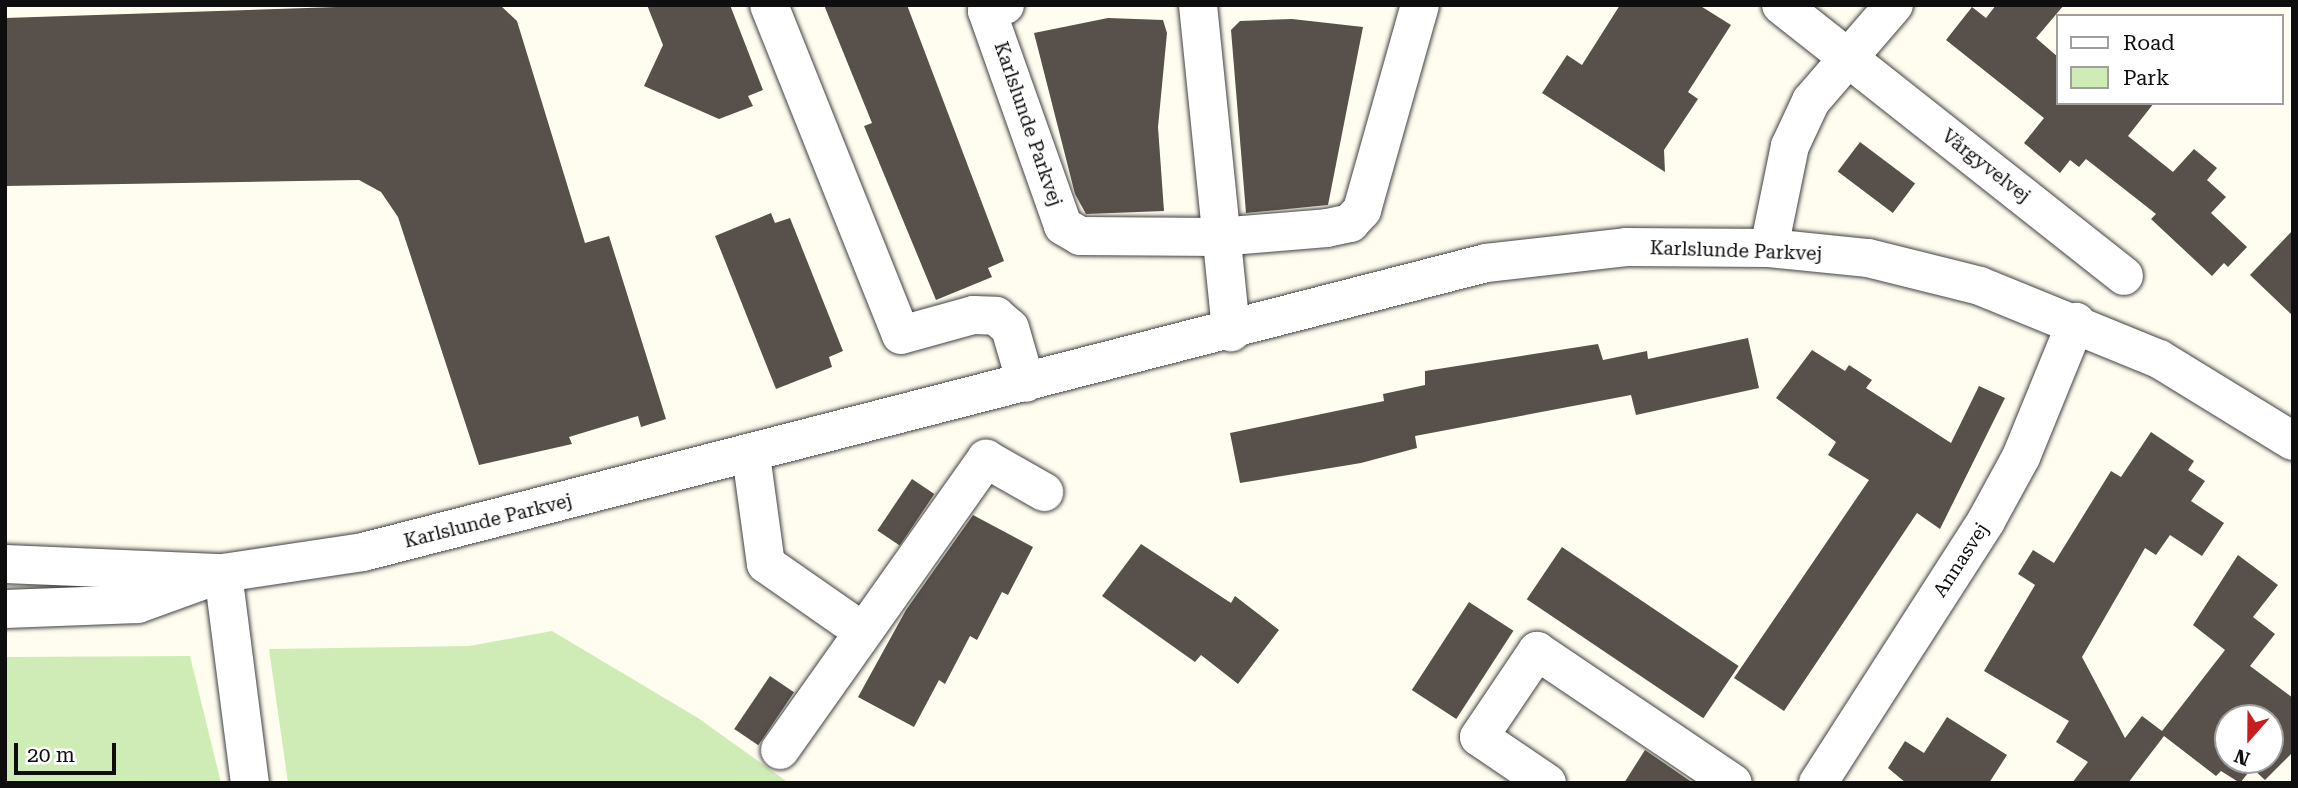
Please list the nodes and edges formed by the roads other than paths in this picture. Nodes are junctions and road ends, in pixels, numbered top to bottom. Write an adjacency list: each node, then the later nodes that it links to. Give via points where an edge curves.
1 (769, 5): 13 (street, via 901,335 972,315 996,316 1010,328)
2 (1005, 5): 8 (street, Karlslunde Parkvej, via 988,11 1063,226 1080,236)
3 (1198, 5): 8 (street)
4 (1781, 5): 7 (street, Vårgyvelvej)
5 (1894, 5): 7 (street)
6 (1412, 7): 8 (street, Karlslunde Parkvej, via 1362,210 1350,223 1327,228)
7 (1848, 56): 9 (street, via 1811,102 1790,146); 10 (street, Vårgyvelvej)
8 (1218, 237): 12 (street)
9 (1769, 248): 11 (street, Karlslunde Parkvej, via 1868,258 1980,286); 12 (street, Karlslunde Parkvej, via 1626,247 1486,262)
10 (2124, 276)
11 (2076, 322): 14 (street, Karlslunde Parkvej, via 2159,359); 25 (street, Annasvej, via 2021,457 1986,521)
12 (1231, 332): 13 (street, Karlslunde Parkvej)
13 (1026, 383): 15 (street, Karlslunde Parkvej)
14 (2293, 441)
15 (751, 455): 18 (street, Karlslunde Parkvej, via 363,552); 20 (street, via 766,564)
16 (1044, 492): 20 (street, via 985,459)
17 (5, 564): 18 (street, Karlslunde Parkvej)
18 (223, 573): 19 (street, Karlslunde Parkvej, via 138,604); 22 (street)
19 (5, 609)
20 (862, 631): 21 (street)
21 (780, 750)
22 (250, 783)
23 (1547, 783): 24 (street, via 1479,737 1537,651)
24 (1733, 783)
25 (1818, 783)

